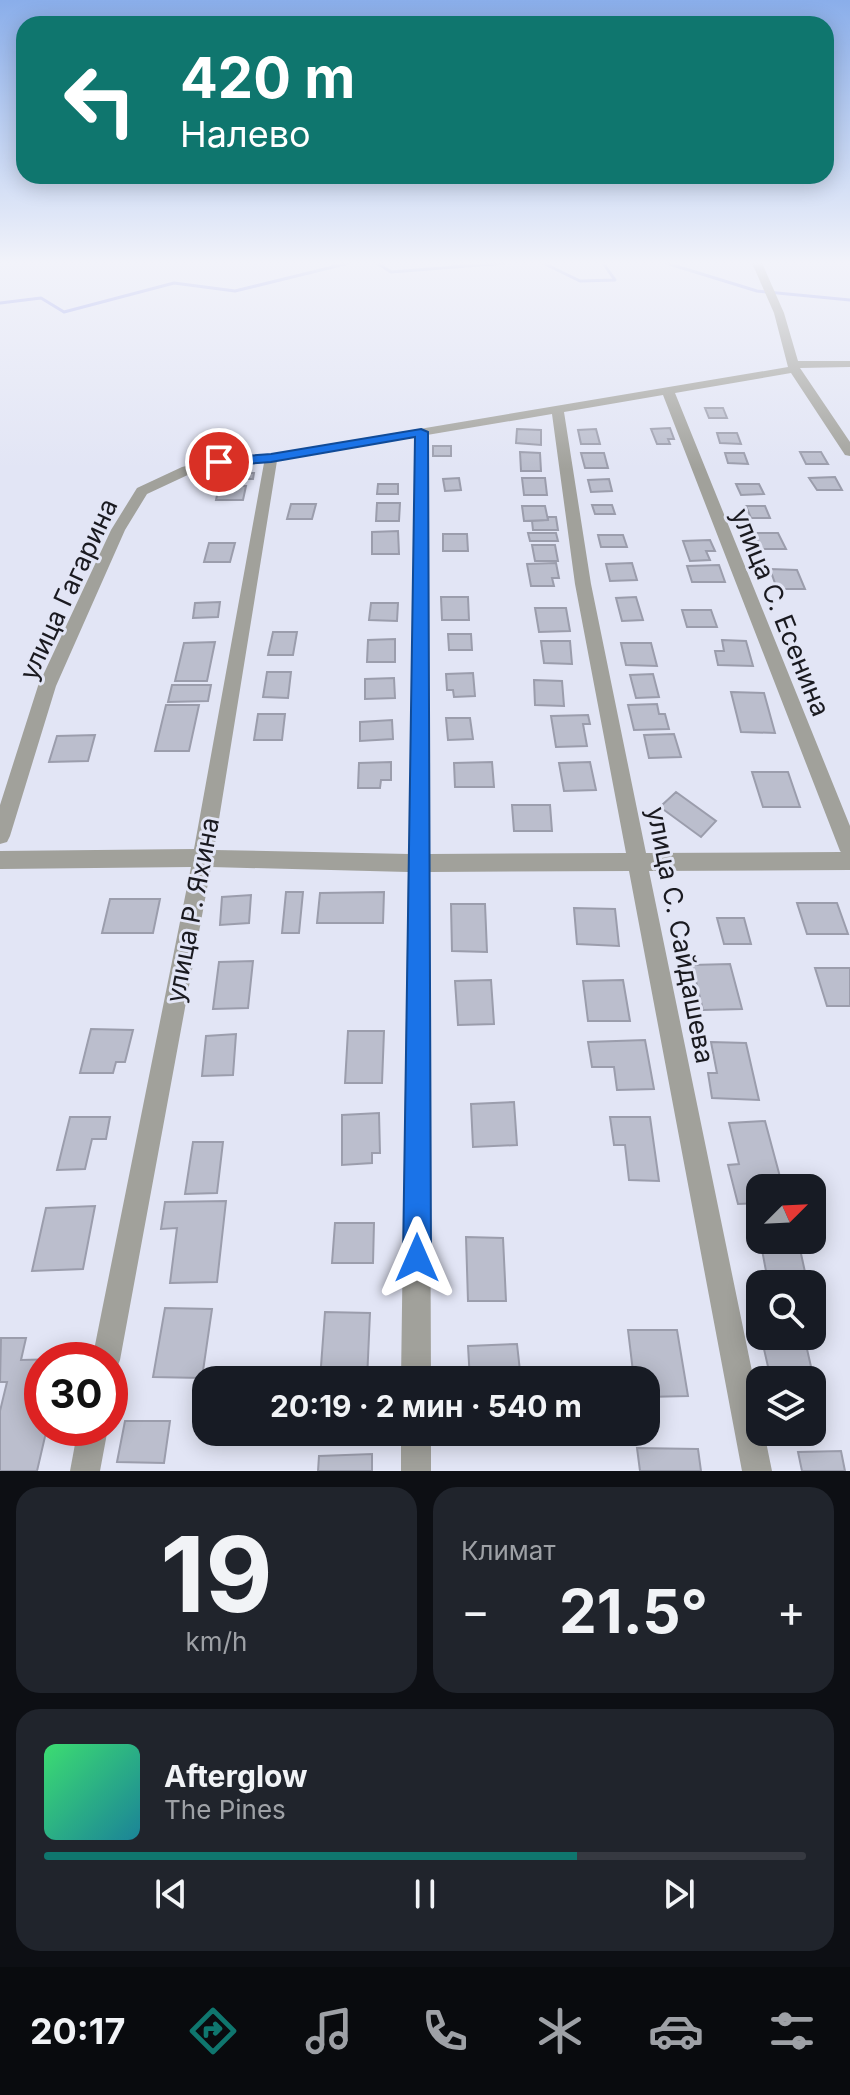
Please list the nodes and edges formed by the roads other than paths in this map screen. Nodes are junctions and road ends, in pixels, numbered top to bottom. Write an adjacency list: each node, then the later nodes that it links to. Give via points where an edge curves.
1 (784, 332): 3 (street)
2 (850, 364): 3 (street, улица Гагарина)
3 (794, 367): 4 (street, улица Гагарина); 7 (street)
4 (668, 391): 5 (street, улица Гагарина); 10 (street, улица С. Есенина)
5 (557, 409): 6 (street, улица Гагарина); 15 (street, улица С. Сайдашева, via 583,584)
6 (421, 432): 8 (street, улица Гагарина); 14 (street)
7 (850, 452)
8 (271, 458): 9 (street, улица Гагарина, via 187,470 142,491 118,530 47,686); 11 (street, улица Р. Яхина)
9 (0, 836)
10 (850, 851)
11 (203, 858): 12 (street); 14 (street); 16 (street, улица Р. Яхина)
12 (0, 860)
13 (850, 861): 15 (street)
14 (419, 863): 15 (street); 17 (street)
15 (638, 863): 22 (street, улица С. Сайдашева)
16 (109, 1342)
17 (416, 1366)
18 (90, 1446): 20 (street)
19 (416, 1446): 21 (street)
20 (85, 1471)
21 (416, 1471)
22 (757, 1471)

